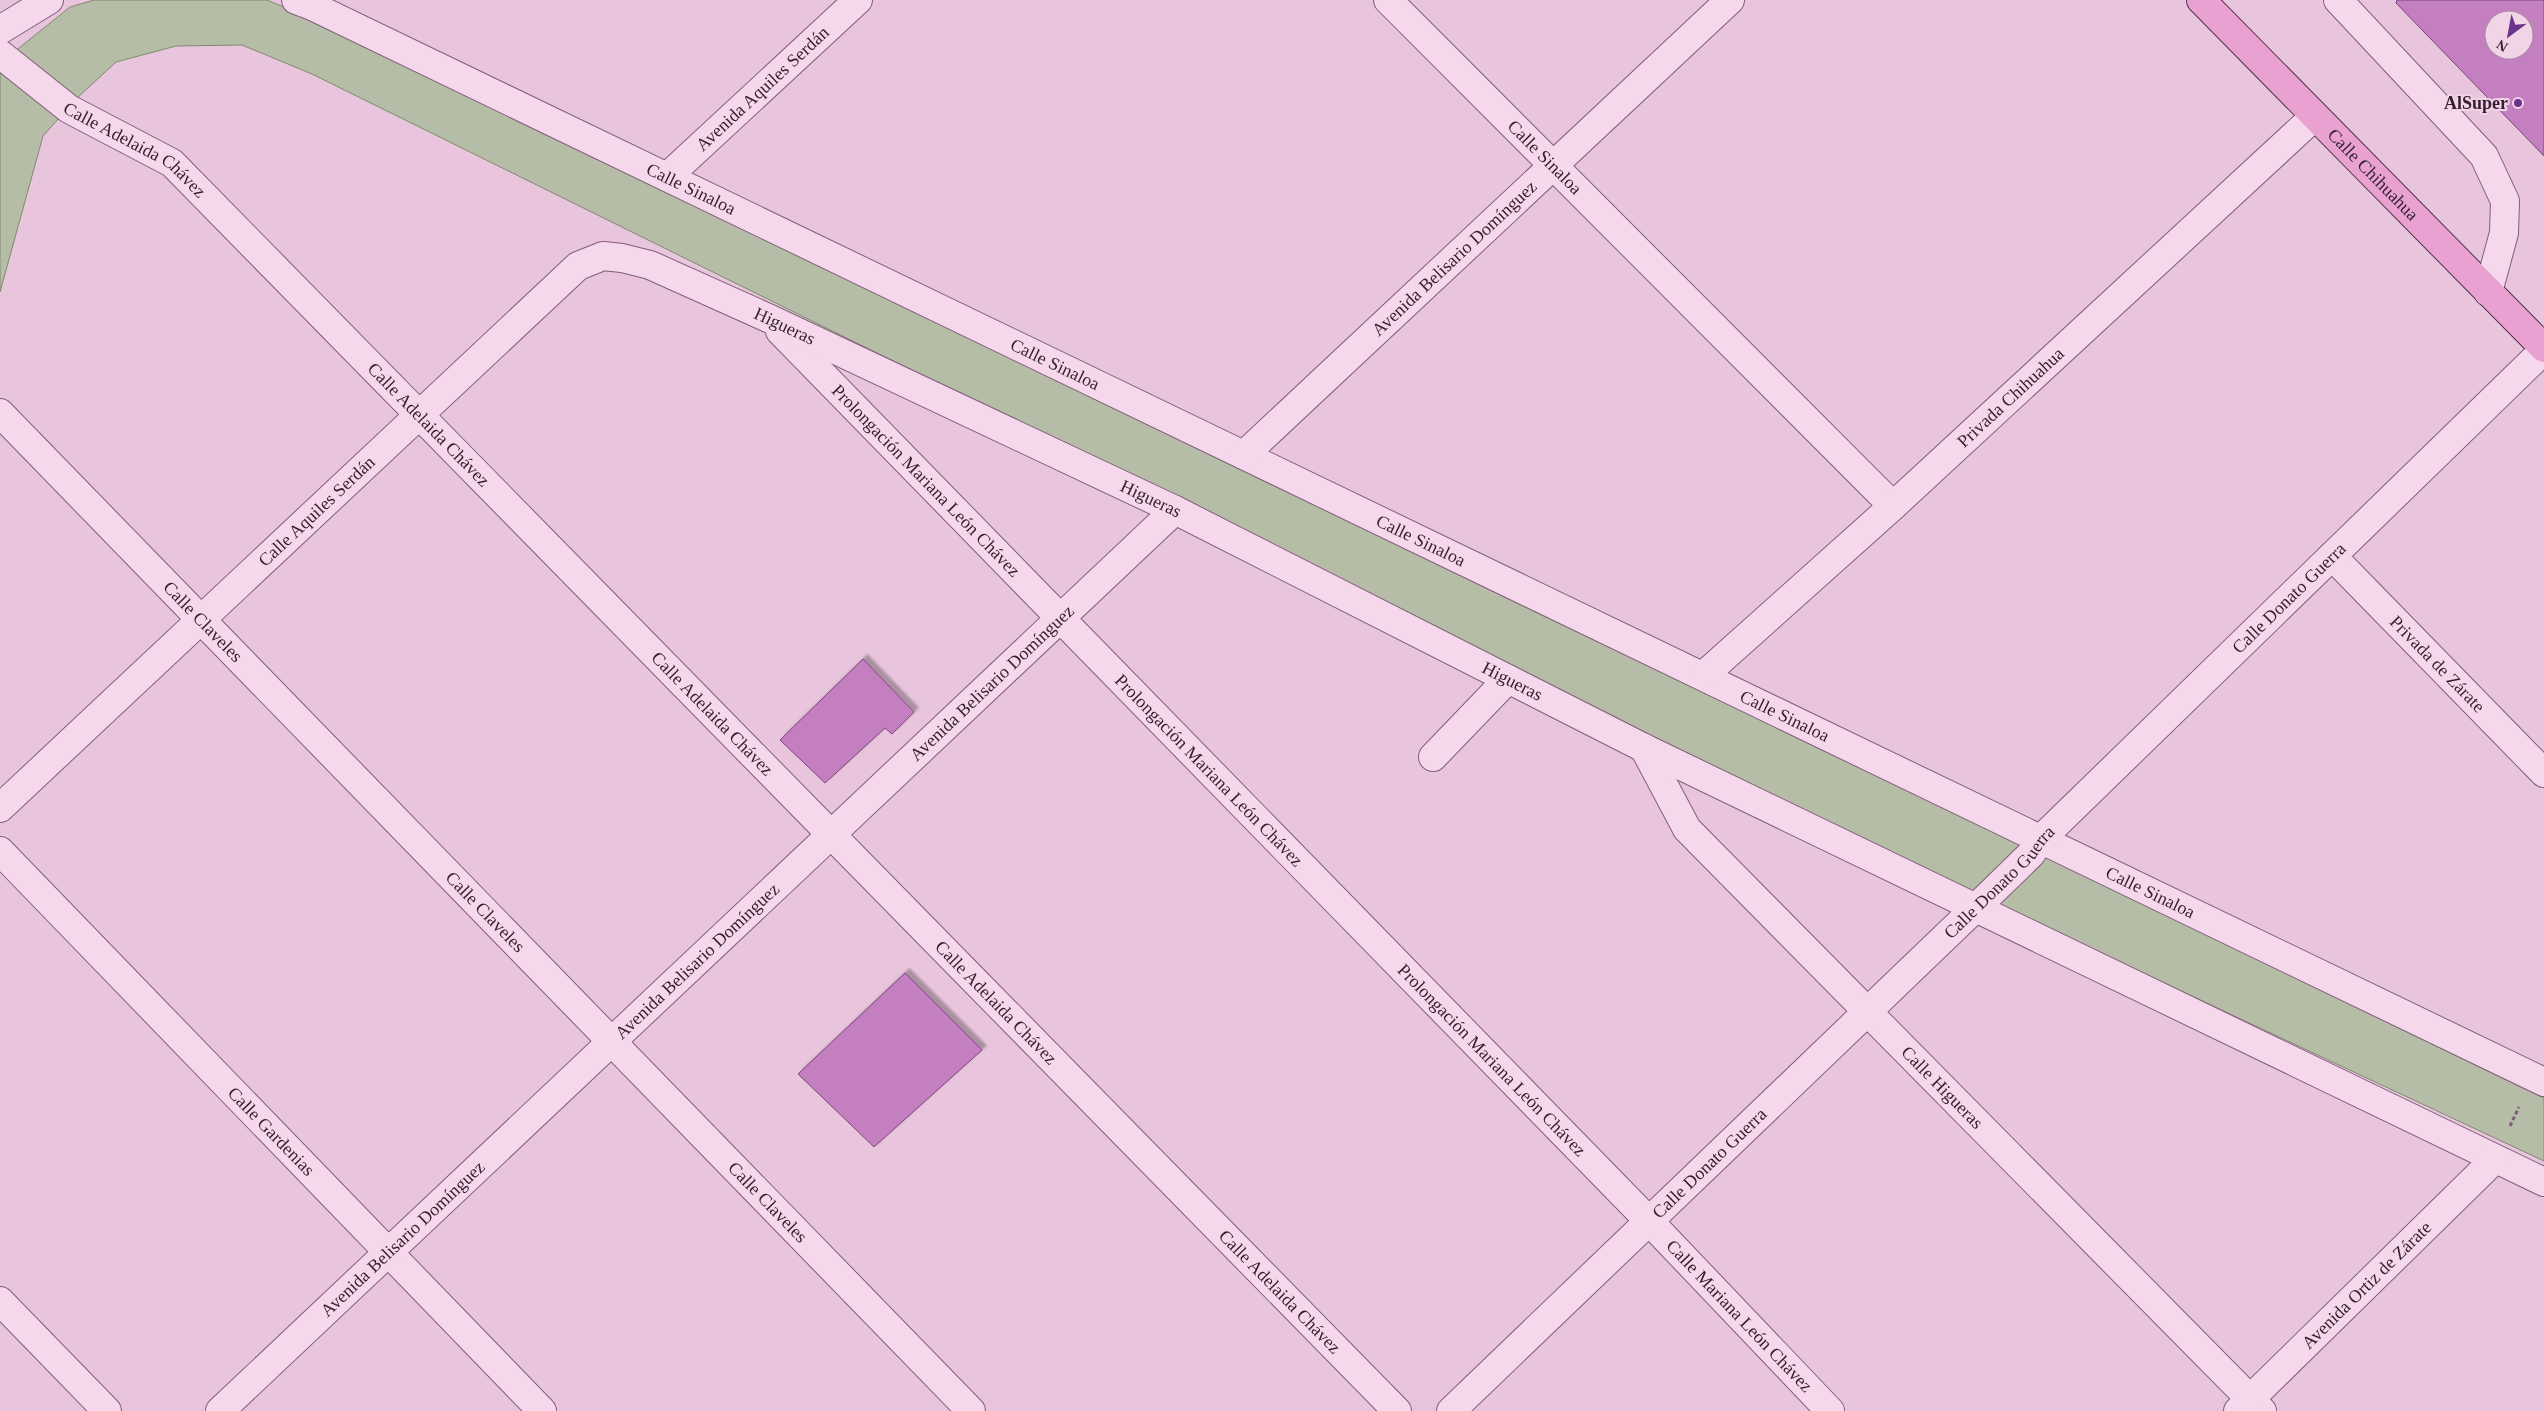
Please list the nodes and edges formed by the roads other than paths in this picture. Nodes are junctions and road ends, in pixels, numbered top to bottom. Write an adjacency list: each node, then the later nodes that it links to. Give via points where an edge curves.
1 (49, 0): 8 (street)
2 (296, 0): 12 (street, Calle Sinaloa)
3 (858, 0): 12 (street, Avenida Aquiles Serdán)
4 (1388, 0): 11 (street, Calle Sinaloa)
5 (1730, 0): 11 (street, Avenida Belisario Domínguez)
6 (2201, 0): 10 (main road, Calle Chihuahua)
7 (2338, 0): 14 (street, via 2484,156 2505,201 2504,234)
8 (0, 30)
9 (2, 56): 18 (street, Calle Adelaida Chávez, via 69,110 172,163)
10 (2315, 116): 14 (main road, Calle Chihuahua); 20 (street, Privada Chihuahua)
11 (1553, 166): 19 (street, Avenida Belisario Domínguez); 20 (street, Calle Sinaloa)
12 (667, 177): 19 (street, Calle Sinaloa)
13 (650, 265): 15 (street, Higueras); 18 (street, Calle Aquiles Serdán, via 603,256 578,266)
14 (2488, 292): 16 (main road, Calle Chihuahua)
15 (768, 318): 21 (street, Higueras); 23 (street, Prolongación Mariana León Chávez)
16 (2544, 349): 22 (street, Calle Donato Guerra)
17 (0, 413): 24 (street, Calle Claveles)
18 (419, 415): 24 (street, Calle Aquiles Serdán); 31 (street, Calle Adelaida Chávez)
19 (1244, 456): 25 (street, Calle Sinaloa)
20 (1893, 506): 25 (street, Privada Chihuahua)
21 (1175, 510): 23 (street, Avenida Belisario Domínguez); 26 (street, Higueras)
22 (2332, 556): 29 (street, Privada de Zárate); 32 (street, Calle Donato Guerra)
23 (1060, 618): 31 (street, Avenida Belisario Domínguez); 40 (street, Prolongación Mariana León Chávez)
24 (201, 620): 30 (street, Calle Aquiles Serdán); 36 (street, Calle Claveles)
25 (1703, 676): 32 (street, Calle Sinaloa)
26 (1508, 679): 27 (street, Higueras); 28 (street)
27 (1644, 748): 34 (street, Higueras); 35 (street, Calle Higueras, via 1687,829)
28 (1433, 756)
29 (2544, 772)
30 (0, 808)
31 (832, 834): 36 (street, Avenida Belisario Domínguez); 48 (street, Calle Adelaida Chávez)
32 (2036, 847): 34 (street, Calle Donato Guerra); 37 (street, Calle Sinaloa)
33 (0, 851): 41 (street, Calle Gardenias)
34 (1982, 901): 35 (street, Calle Donato Guerra); 38 (street, Higueras)
35 (1867, 1011): 40 (street, Calle Donato Guerra); 43 (street, Calle Higueras)
36 (612, 1041): 41 (street, Avenida Belisario Domínguez); 47 (street, Calle Claveles)
37 (2534, 1090)
38 (2495, 1159): 39 (street, Higueras); 43 (street, Avenida Ortiz de Zárate)
39 (2544, 1182)
40 (1648, 1222): 49 (street, Calle Donato Guerra); 50 (street, Calle Mariana León Chávez)
41 (388, 1252): 45 (street, Avenida Belisario Domínguez); 46 (street, Calle Gardenias)
42 (0, 1301): 44 (street)
43 (2250, 1407)
44 (108, 1411)
45 (220, 1411)
46 (542, 1411)
47 (972, 1411)
48 (1397, 1411)
49 (1451, 1411)
50 (1830, 1411)

